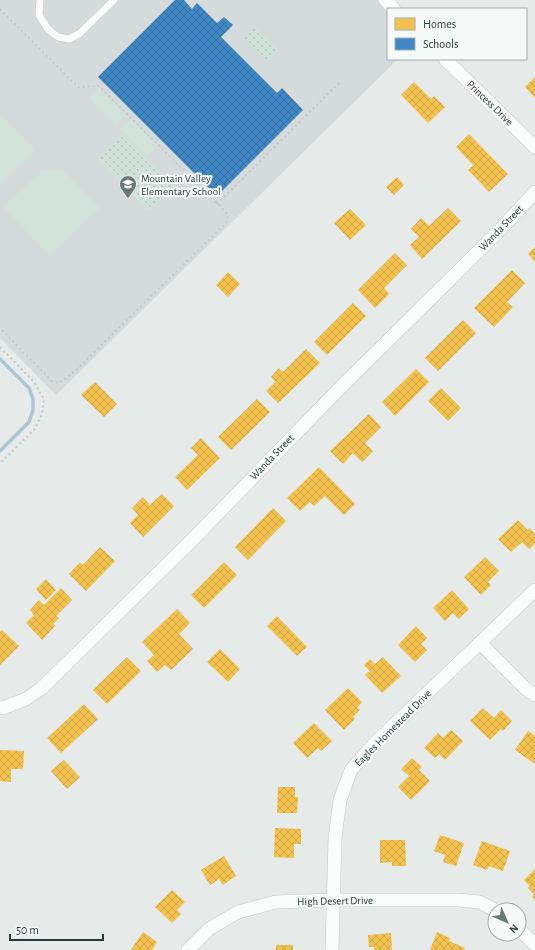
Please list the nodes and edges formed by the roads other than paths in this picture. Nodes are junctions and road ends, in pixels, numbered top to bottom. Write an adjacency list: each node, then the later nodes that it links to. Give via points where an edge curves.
1 (40, 0): 2 (lane, via 39,15 48,29 58,37 69,38 79,34)
2 (114, 0)
3 (385, 0): 4 (street)
4 (393, 8)
5 (446, 60): 6 (street, Princess Drive)
6 (535, 147)
7 (535, 192): 11 (street, Wanda Street, via 195,537 42,688 26,699)
8 (535, 590): 9 (street, Eagles Homestead Drive)
9 (480, 643): 10 (street, via 526,690); 12 (street, Eagles Homestead Drive, via 374,744 351,770 340,800 335,838)
10 (535, 695)
11 (0, 708)
12 (333, 900): 13 (street, High Desert Drive, via 458,900 478,902); 16 (street, High Desert Drive, via 276,902 238,912 209,929); 17 (street, Eagles Homestead Drive)
13 (487, 906)
14 (527, 937): 15 (street)
15 (535, 945)
16 (188, 950)
17 (332, 950)

